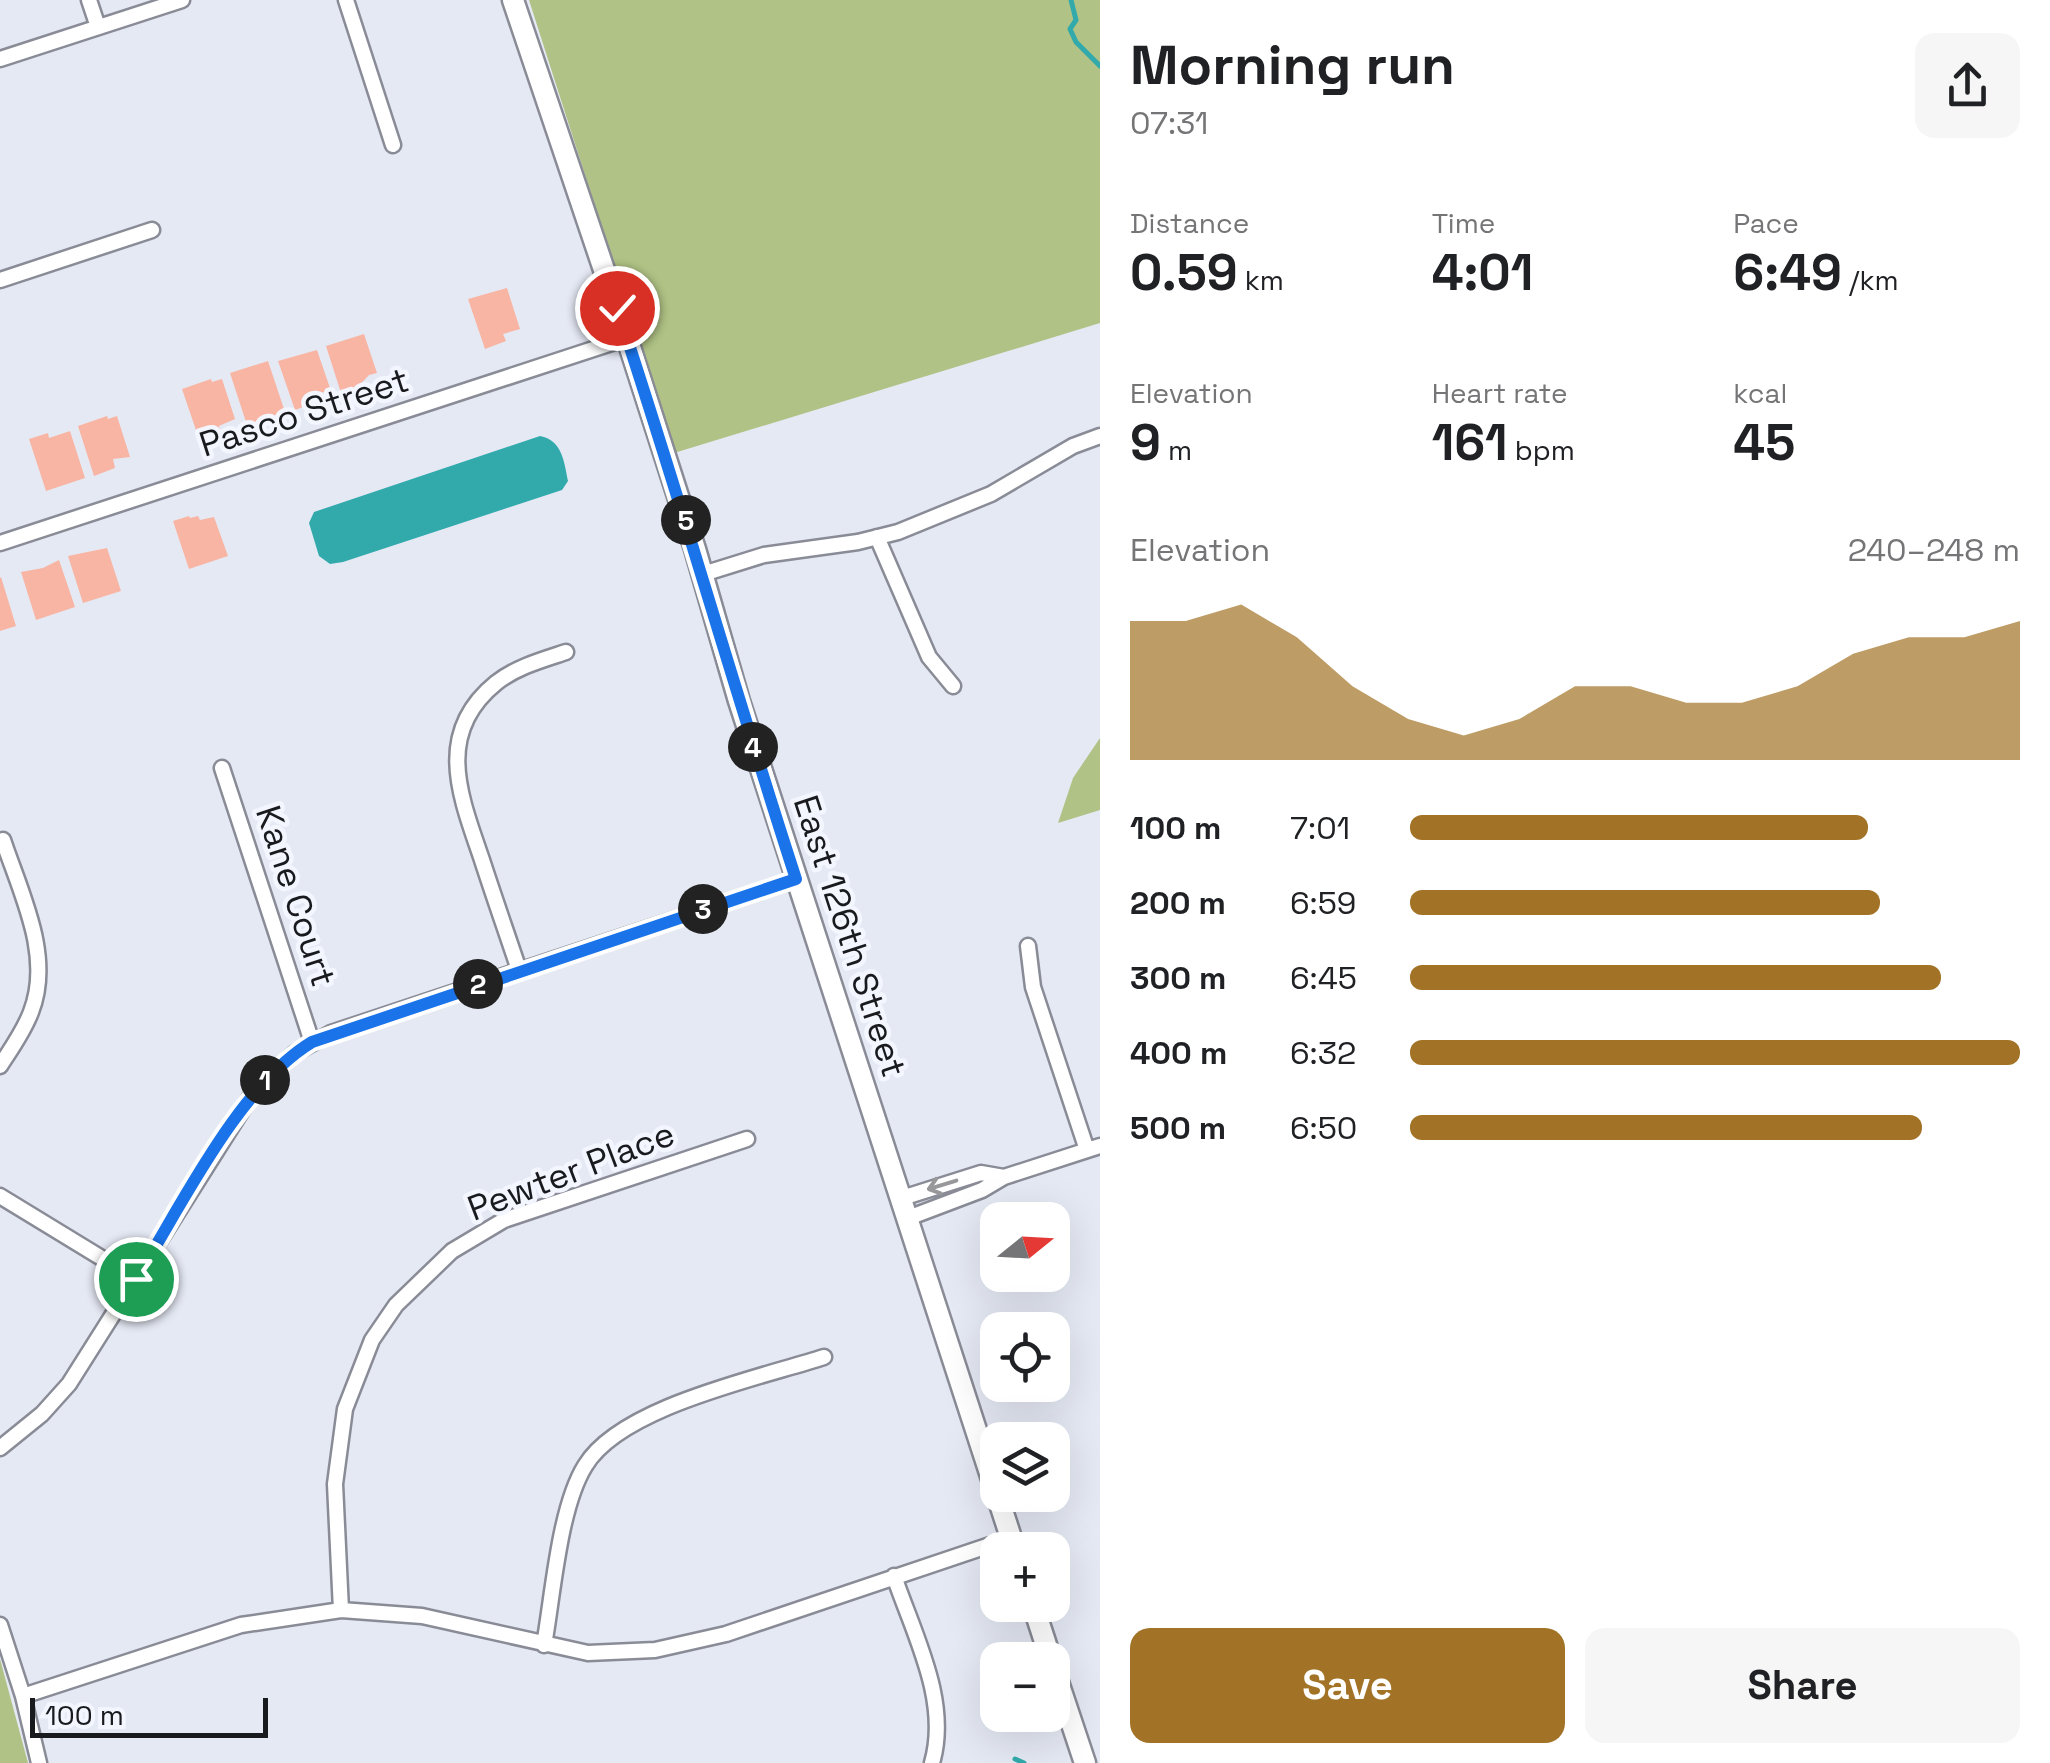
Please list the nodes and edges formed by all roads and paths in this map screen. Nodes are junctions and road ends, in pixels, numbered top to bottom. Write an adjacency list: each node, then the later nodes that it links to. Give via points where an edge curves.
1 (89, 0): 5 (street)
2 (182, 0): 5 (street)
3 (346, 0): 7 (street)
4 (513, 0): 10 (main road, East 126th Street)
5 (98, 27): 6 (street)
6 (0, 60)
7 (393, 145)
8 (152, 230): 9 (street)
9 (0, 280)
10 (627, 338): 13 (street, Pasco Street); 14 (main road, East 126th Street)
11 (1100, 436): 12 (street, via 973,502)
12 (876, 537): 14 (street, via 764,555); 16 (street, via 929,657)
13 (0, 542)
14 (703, 574): 19 (main road, East 126th Street)
15 (566, 652): 21 (street, via 495,684 466,720 458,750 458,788)
16 (953, 686)
17 (222, 768): 22 (street, Kane Court)
18 (3, 840): 23 (street, via 40,975 28,1019)
19 (796, 879): 21 (street); 27 (main road, East 126th Street)
20 (1028, 946): 25 (street, via 1033,987)
21 (519, 970): 22 (street)
22 (312, 1042): 28 (street, via 253,1093)
23 (0, 1066)
24 (747, 1139): 34 (street, Pewter Place, via 504,1220 452,1251 396,1305 372,1340 344,1409 335,1484)
25 (1094, 1148): 27 (street, via 982,1190)
26 (0, 1196): 28 (street)
27 (905, 1208): 31 (main road, East 126th Street)
28 (136, 1279): 30 (street, via 69,1384)
29 (824, 1357): 36 (street, via 636,1420 602,1445 573,1492)
30 (0, 1448)
31 (1008, 1532)
32 (980, 1553): 33 (street)
33 (894, 1576): 36 (street, via 694,1643 612,1654); 40 (street, via 936,1706)
34 (341, 1610): 36 (street, via 422,1616); 37 (street, via 241,1625)
35 (0, 1626): 37 (street)
36 (544, 1646)
37 (23, 1696): 39 (street)
38 (1070, 1717): 41 (main road)
39 (40, 1763)
40 (932, 1763)
41 (1085, 1763)

